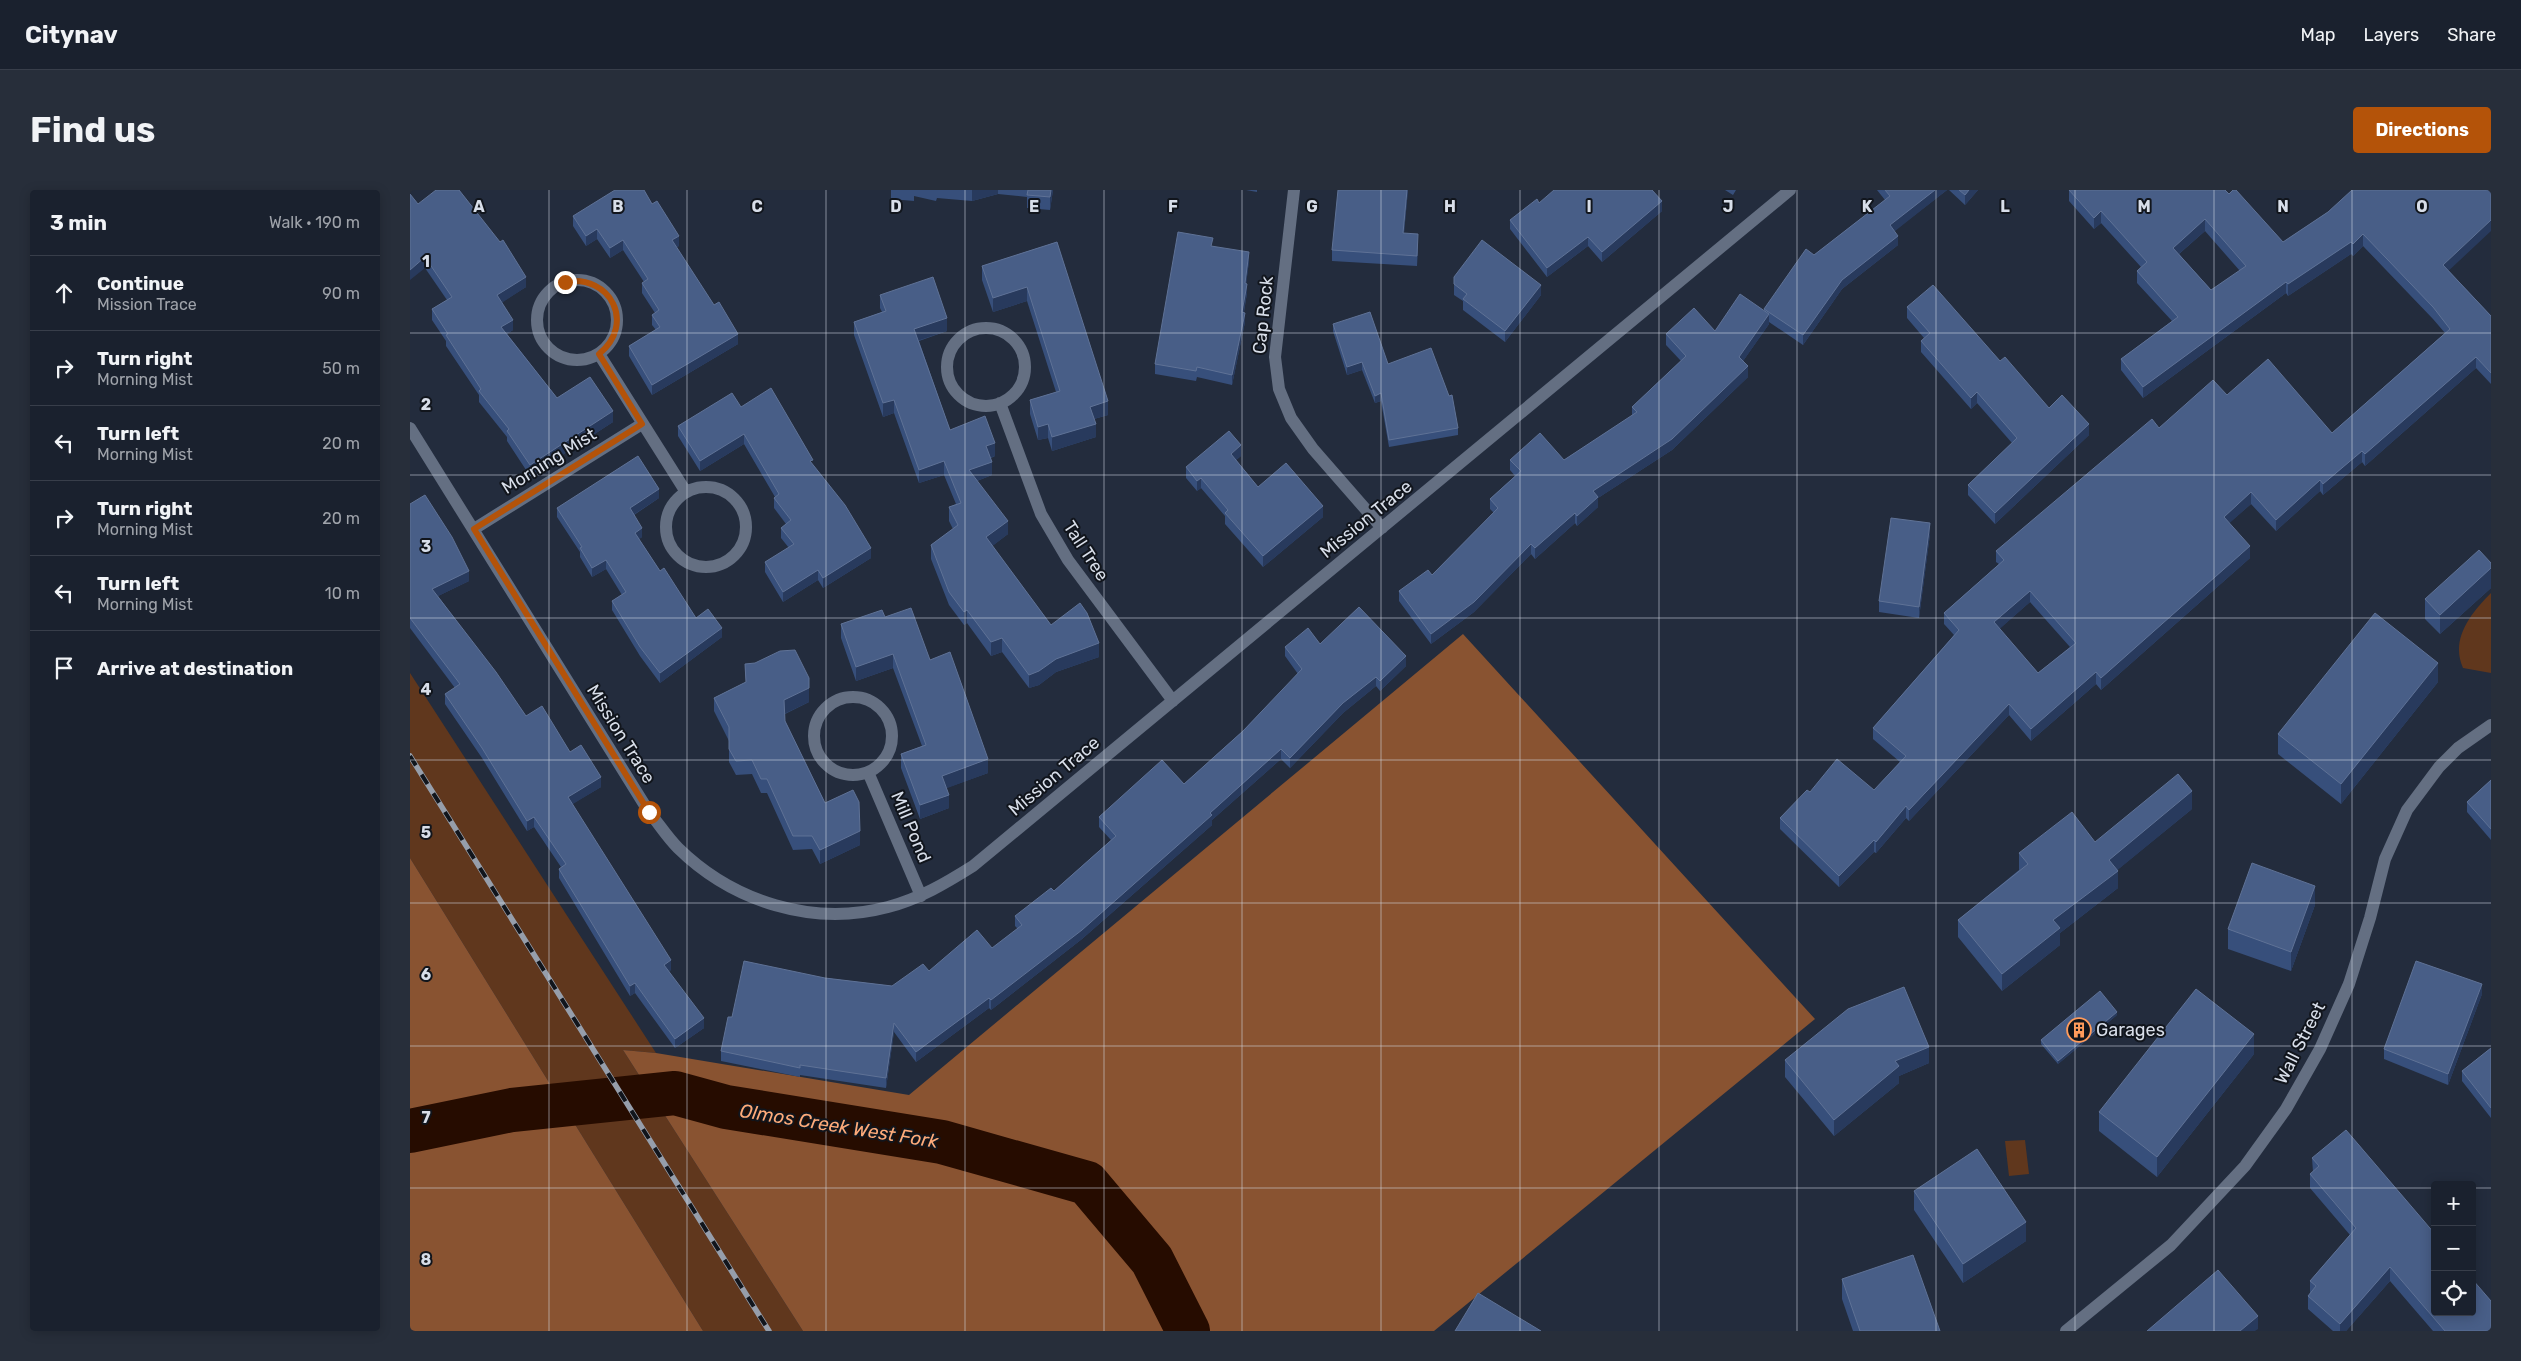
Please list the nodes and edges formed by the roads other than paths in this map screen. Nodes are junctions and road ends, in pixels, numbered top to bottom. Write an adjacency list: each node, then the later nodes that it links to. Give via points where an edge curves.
1 (1294, 190): 8 (street, Cap Rock, via 1275,357 1279,389 1291,418 1313,449)
2 (1790, 190): 8 (street, Mission Trace)
3 (599, 354): 3 (street, via 607,348 616,329 617,319 611,299 604,291 586,282 570,282 556,287 544,298 538,312 537,322 544,342 550,350 569,359); 5 (street)
4 (1000, 403): 4 (street, via 1013,395 1022,383 1023,353 1011,336 1002,331 972,330 950,351 949,381 954,390 970,402 980,406); 10 (street, Tall Tree, via 1042,514 1064,552)
5 (642, 424): 7 (street); 9 (street, Morning Mist)
6 (410, 428): 9 (street, Mission Trace)
7 (686, 492): 7 (street, via 677,498 667,516 665,527 670,547 685,562 695,566 710,567 726,562 741,548 745,538 745,517 741,508 734,499 716,488 701,487)
8 (1382, 528): 10 (street, Mission Trace)
9 (474, 529): 13 (street, Mission Trace, via 649,812 692,860 714,878 735,889 779,907 802,912 850,914 888,907)
10 (1173, 700): 13 (street, Mission Trace, via 973,866)
11 (2491, 726): 14 (street, Wall Street, via 2458,748 2439,767 2407,810 2385,859 2349,984 2320,1049 2286,1109 2244,1166 2170,1245)
12 (868, 772): 12 (street, via 890,751 890,722 884,712 869,700 854,697 838,700 817,721 814,730 817,751 829,767 838,772 853,775); 13 (street, Mill Pond)
13 (921, 896)
14 (2066, 1331)

